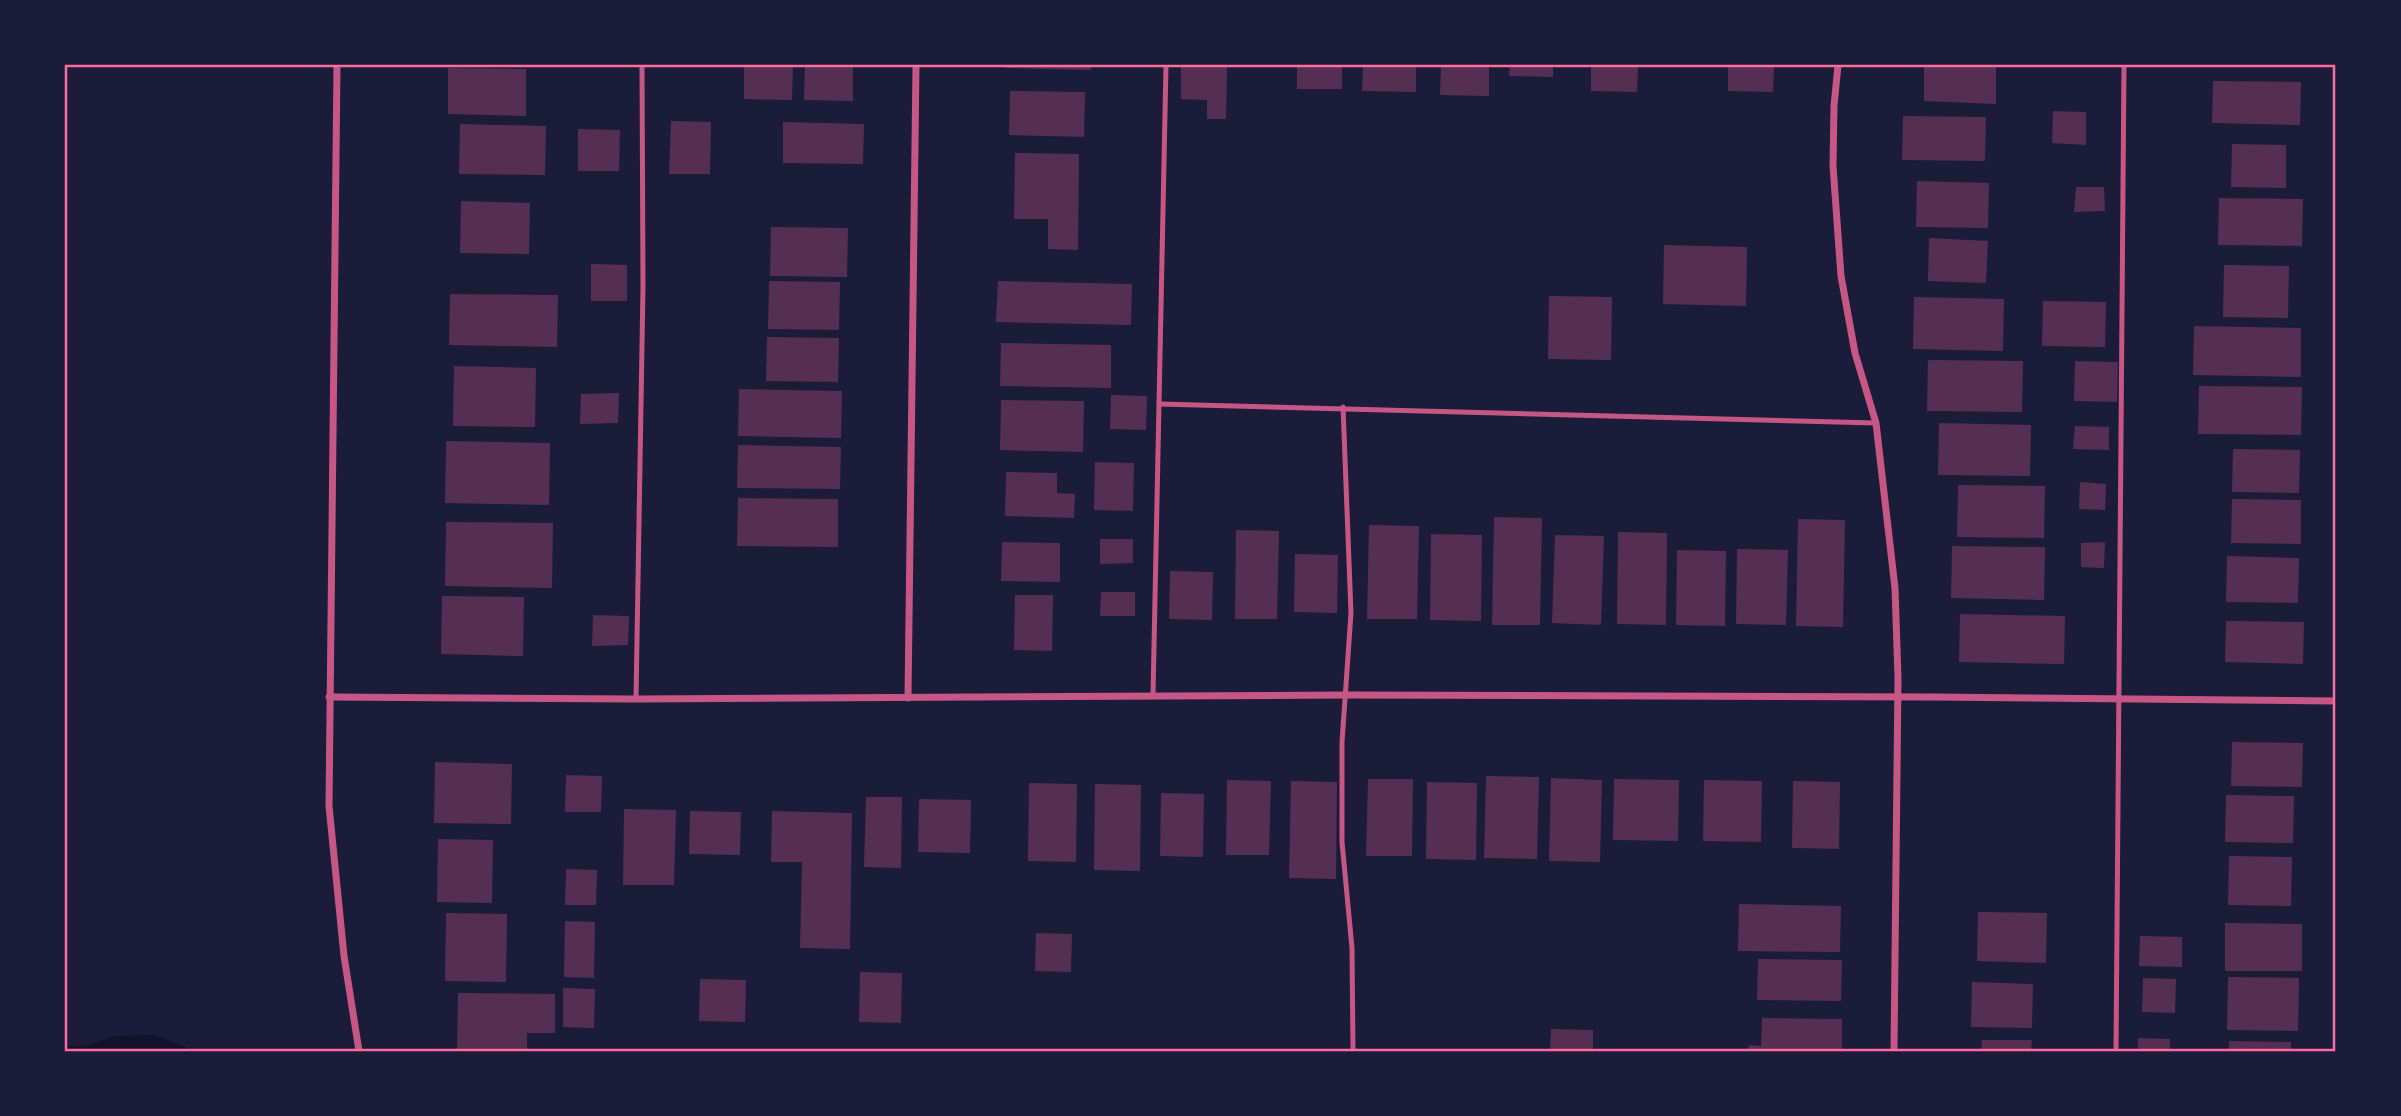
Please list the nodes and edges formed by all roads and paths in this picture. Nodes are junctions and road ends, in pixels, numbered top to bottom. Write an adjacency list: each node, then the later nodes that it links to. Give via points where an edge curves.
1 (337, 65): 12 (street)
2 (642, 65): 15 (lane)
3 (916, 65): 14 (street)
4 (1166, 65): 7 (lane)
5 (1838, 65): 9 (street, via 1833,166 1841,276 1855,353)
6 (2124, 65): 16 (lane)
7 (1159, 404): 8 (lane); 10 (lane)
8 (1343, 407): 9 (lane); 11 (lane, via 1350,613)
9 (1876, 423): 13 (street, via 1894,575)
10 (1153, 695): 11 (street); 14 (street)
11 (1345, 695): 13 (street); 19 (lane, via 1342,842 1352,948)
12 (330, 697): 15 (street); 18 (street, via 333,856)
13 (1898, 697): 16 (street); 20 (street)
14 (908, 698): 15 (street)
15 (636, 699)
16 (2120, 699): 17 (street); 21 (lane)
17 (2336, 701)
18 (359, 1051)
19 (1353, 1051)
20 (1894, 1051)
21 (2116, 1051)

